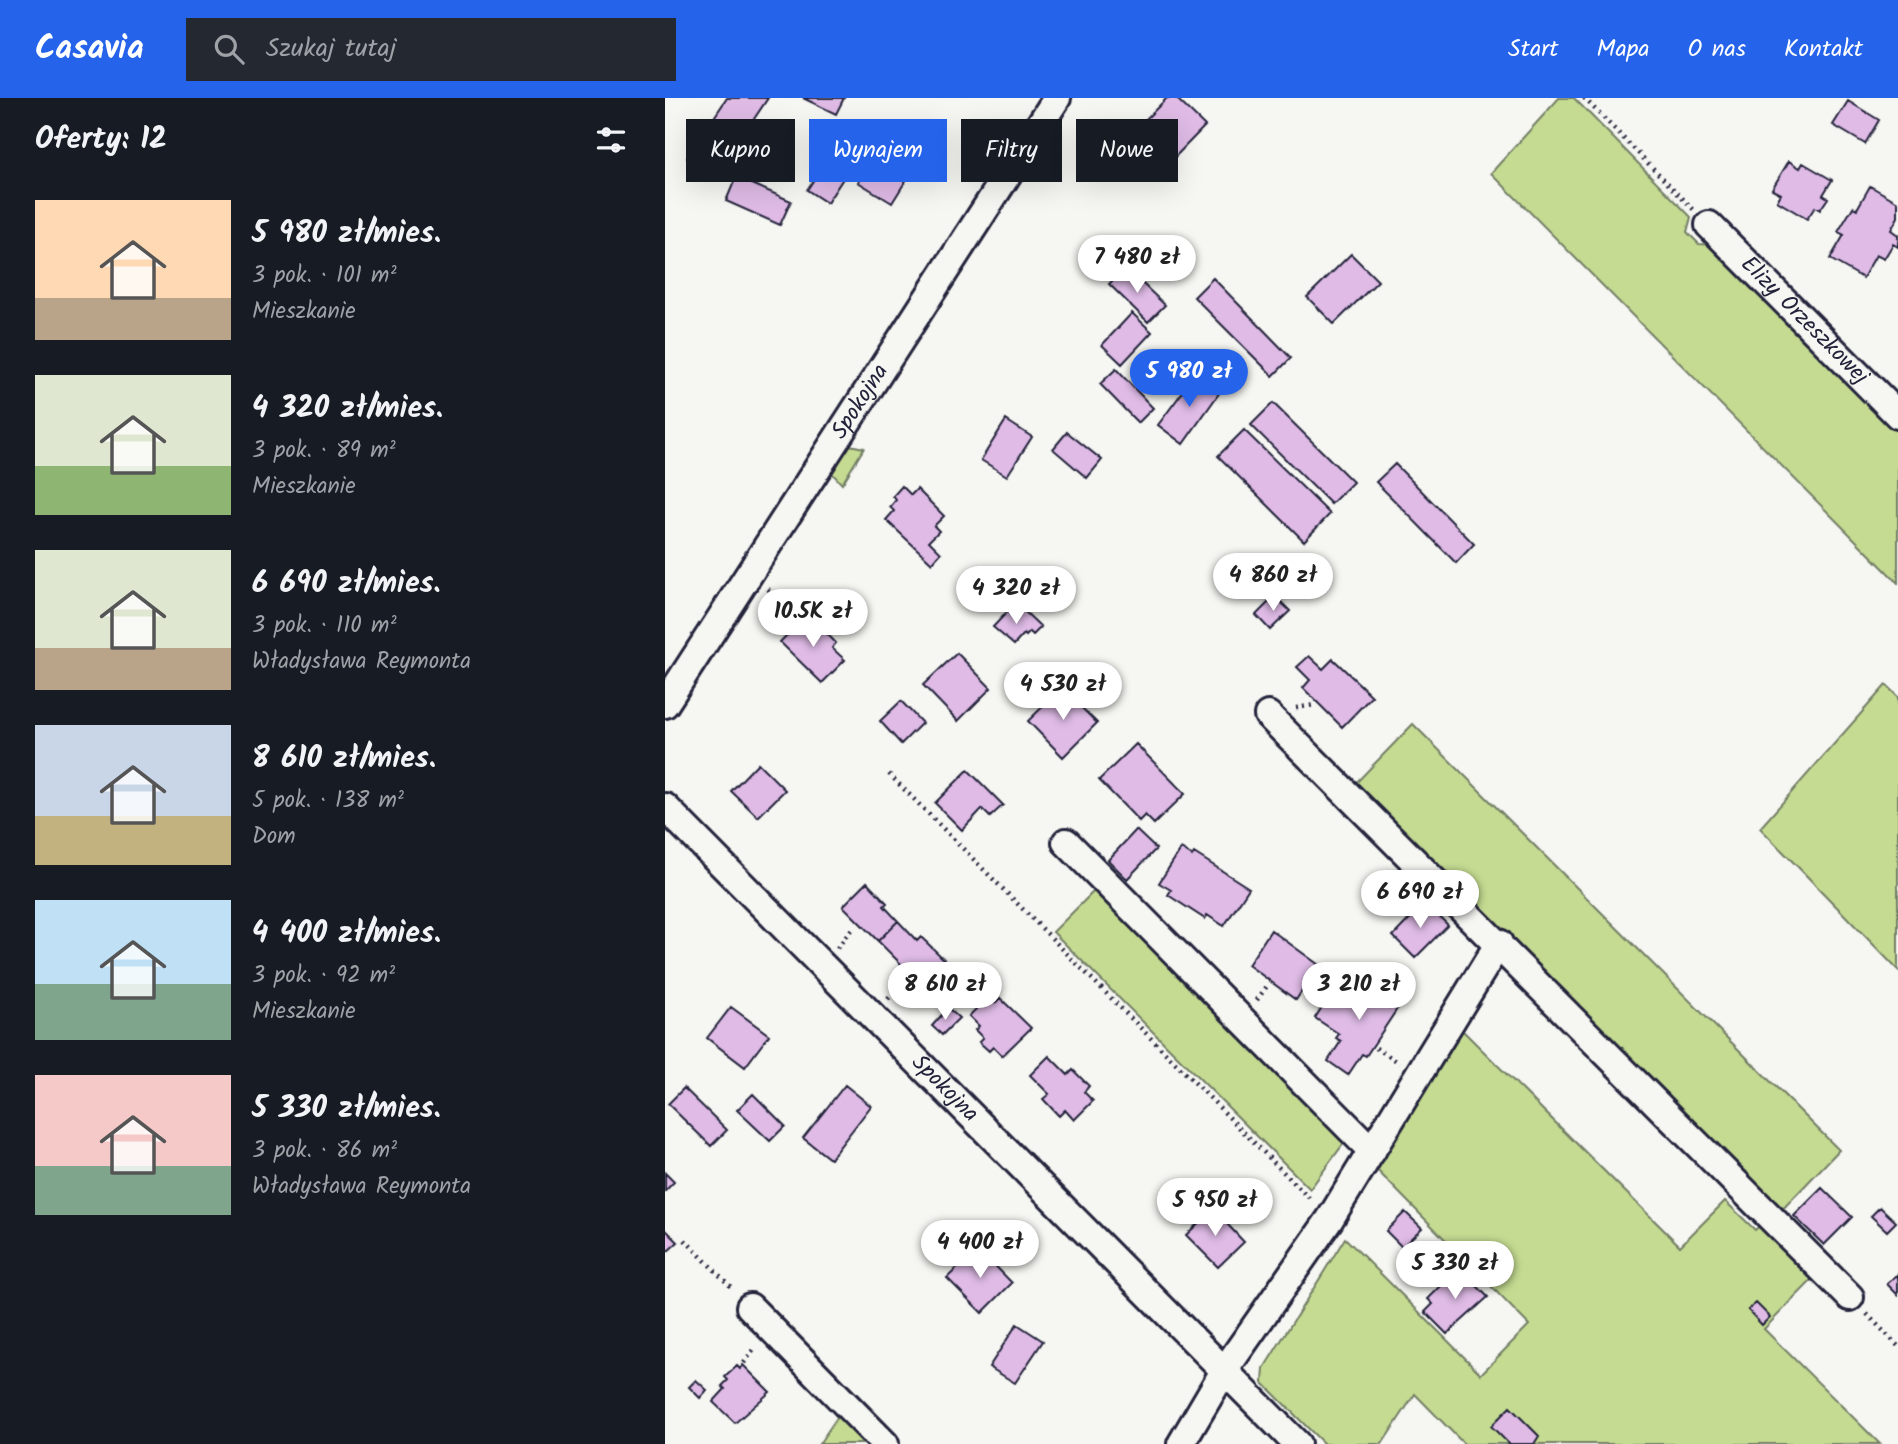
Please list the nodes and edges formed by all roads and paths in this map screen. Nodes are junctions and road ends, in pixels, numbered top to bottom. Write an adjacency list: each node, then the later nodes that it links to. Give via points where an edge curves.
1 (1057, 98): 5 (street, Spokojna)
2 (1584, 98): 3 (path)
3 (1709, 225): 4 (street, Elizy Orzeszkowej)
4 (1898, 415)
5 (749, 572): 6 (path); 7 (street, Spokojna)
6 (794, 612)
7 (665, 704)
8 (1268, 715): 12 (street)
9 (889, 774): 14 (path)
10 (665, 807): 19 (street, Spokojna)
11 (1066, 842): 13 (street)
12 (1499, 943): 13 (street); 16 (street)
13 (1372, 1151): 14 (street)
14 (1330, 1219): 19 (street)
15 (685, 1240): 17 (path)
16 (1850, 1297): 18 (path)
17 (750, 1307): 20 (street)
18 (1898, 1346)
19 (1224, 1371): 21 (street); 22 (street, Spokojna)
20 (885, 1444)
21 (1181, 1444)
22 (1297, 1444)

